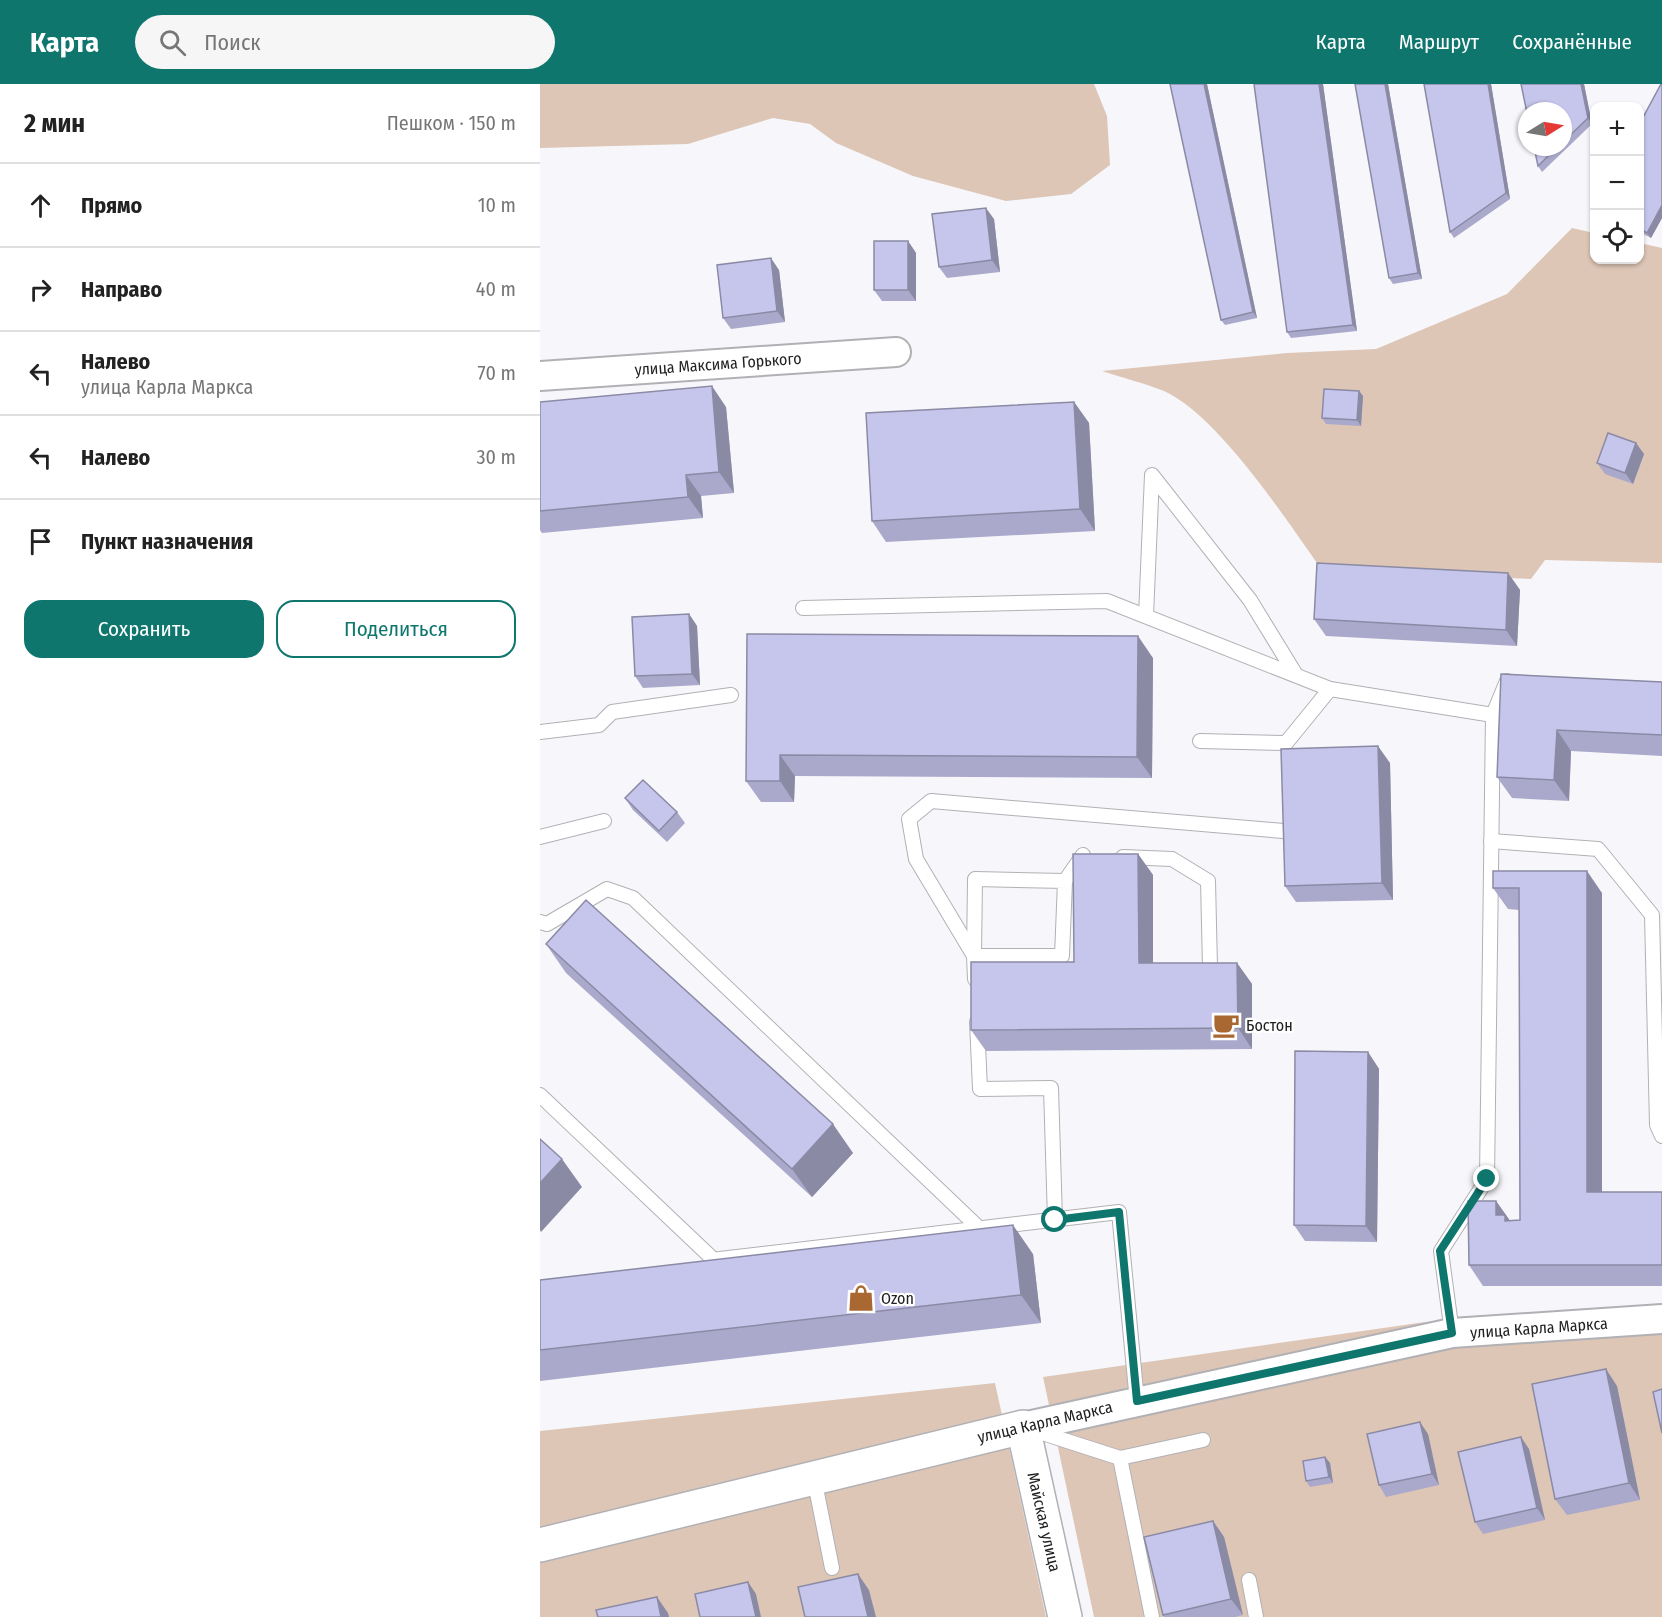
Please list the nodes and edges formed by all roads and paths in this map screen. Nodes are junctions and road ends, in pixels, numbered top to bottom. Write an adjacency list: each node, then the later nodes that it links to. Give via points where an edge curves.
1 (896, 352): 2 (street, улица Максима Горького)
2 (540, 376)
3 (803, 608): 4 (lane, via 1107,601)
4 (1146, 616): 5 (lane); 5 (lane, via 1152,475 1250,600)
5 (1296, 675): 7 (lane)
6 (1519, 679): 9 (lane, via 1508,679)
7 (1330, 689): 9 (lane); 11 (lane, via 1287,743)
8 (731, 695): 10 (lane, via 612,712 599,725)
9 (1493, 715): 15 (lane)
10 (540, 732)
11 (1200, 741)
12 (604, 821): 14 (lane)
13 (1283, 831): 18 (lane, via 931,801 909,819 916,859)
14 (540, 837)
15 (1491, 841): 23 (lane, via 1598,849 1652,915 1657,1125); 29 (lane, via 1487,1179 1440,1251)
16 (1065, 881): 18 (lane, via 1062,956); 18 (lane, via 975,879); 19 (lane, via 1084,855 1172,859 1208,881)
17 (540, 922): 25 (lane, via 547,924 607,889 633,898)
18 (974, 956): 20 (lane)
19 (1210, 968)
20 (975, 989)
21 (976, 1011): 24 (lane, via 980,1089 1051,1088)
22 (540, 1095): 26 (lane)
23 (1662, 1136)
24 (1055, 1220): 25 (lane); 30 (lane, via 1119,1212)
25 (980, 1229): 26 (lane)
26 (714, 1260): 27 (lane)
27 (692, 1262)
28 (1662, 1319): 29 (street, улица Карла Маркса)
29 (1452, 1333): 30 (street, улица Карла Маркса)
30 (1137, 1401): 31 (street, улица Карла Маркса)
31 (1023, 1427): 33 (lane); 34 (street, улица Карла Маркса); 38 (street, Майская улица)
32 (1203, 1440): 33 (lane)
33 (1120, 1458): 39 (lane)
34 (814, 1478): 35 (street, улица Карла Маркса); 36 (lane)
35 (540, 1545)
36 (832, 1569)
37 (1249, 1580): 40 (lane)
38 (1065, 1617)
39 (1152, 1617)
40 (1256, 1617)

